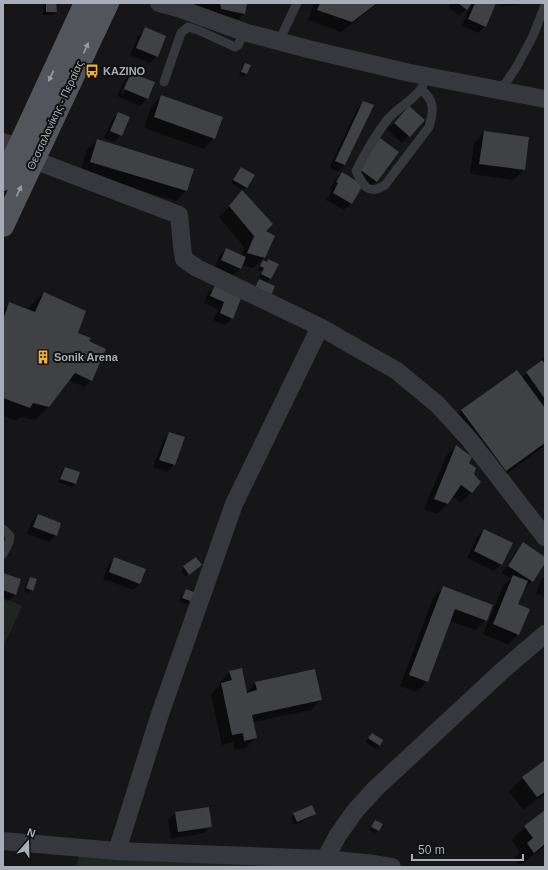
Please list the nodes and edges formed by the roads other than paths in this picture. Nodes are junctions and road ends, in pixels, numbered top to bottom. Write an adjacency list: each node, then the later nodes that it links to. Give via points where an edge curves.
1 (76, 3): 8 (main road)
2 (85, 3): 8 (main road, Θεσσαλονίκης - Περαίας)
3 (108, 3): 15 (main road, Θεσσαλονίκης - Περαίας, one-way to 3)
4 (159, 3): 6 (street)
5 (297, 3): 10 (lane)
6 (173, 5): 9 (street)
7 (545, 5): 13 (lane, via 530,42)
8 (75, 25): 15 (main road, Θεσσαλονίκης - Περαίας, one-way to 15)
9 (244, 32): 10 (street); 11 (lane, via 235,47 188,27 181,33)
10 (280, 41): 12 (street)
11 (164, 82)
12 (424, 83): 12 (lane, via 413,98 387,120 369,147 356,171 366,187 372,190 385,185 429,127 433,106); 13 (street)
13 (501, 90): 14 (street)
14 (545, 98)
15 (18, 150): 16 (main road, Θεσσαλονίκης - Περαίας); 17 (main road, Θεσσαλονίκης - Περαίας, one-way to 15); 18 (street, via 179,215 184,259 197,268)
16 (3, 180)
17 (3, 226)
18 (320, 327): 20 (street, via 397,371 438,405 469,439); 24 (street, via 234,504 159,717)
19 (3, 529): 21 (lane, via 10,536)
20 (545, 537)
21 (3, 554)
22 (545, 634): 25 (street, via 376,789 355,811)
23 (3, 841): 24 (street)
24 (117, 852): 25 (street)
25 (325, 859): 26 (street)
26 (392, 867)

